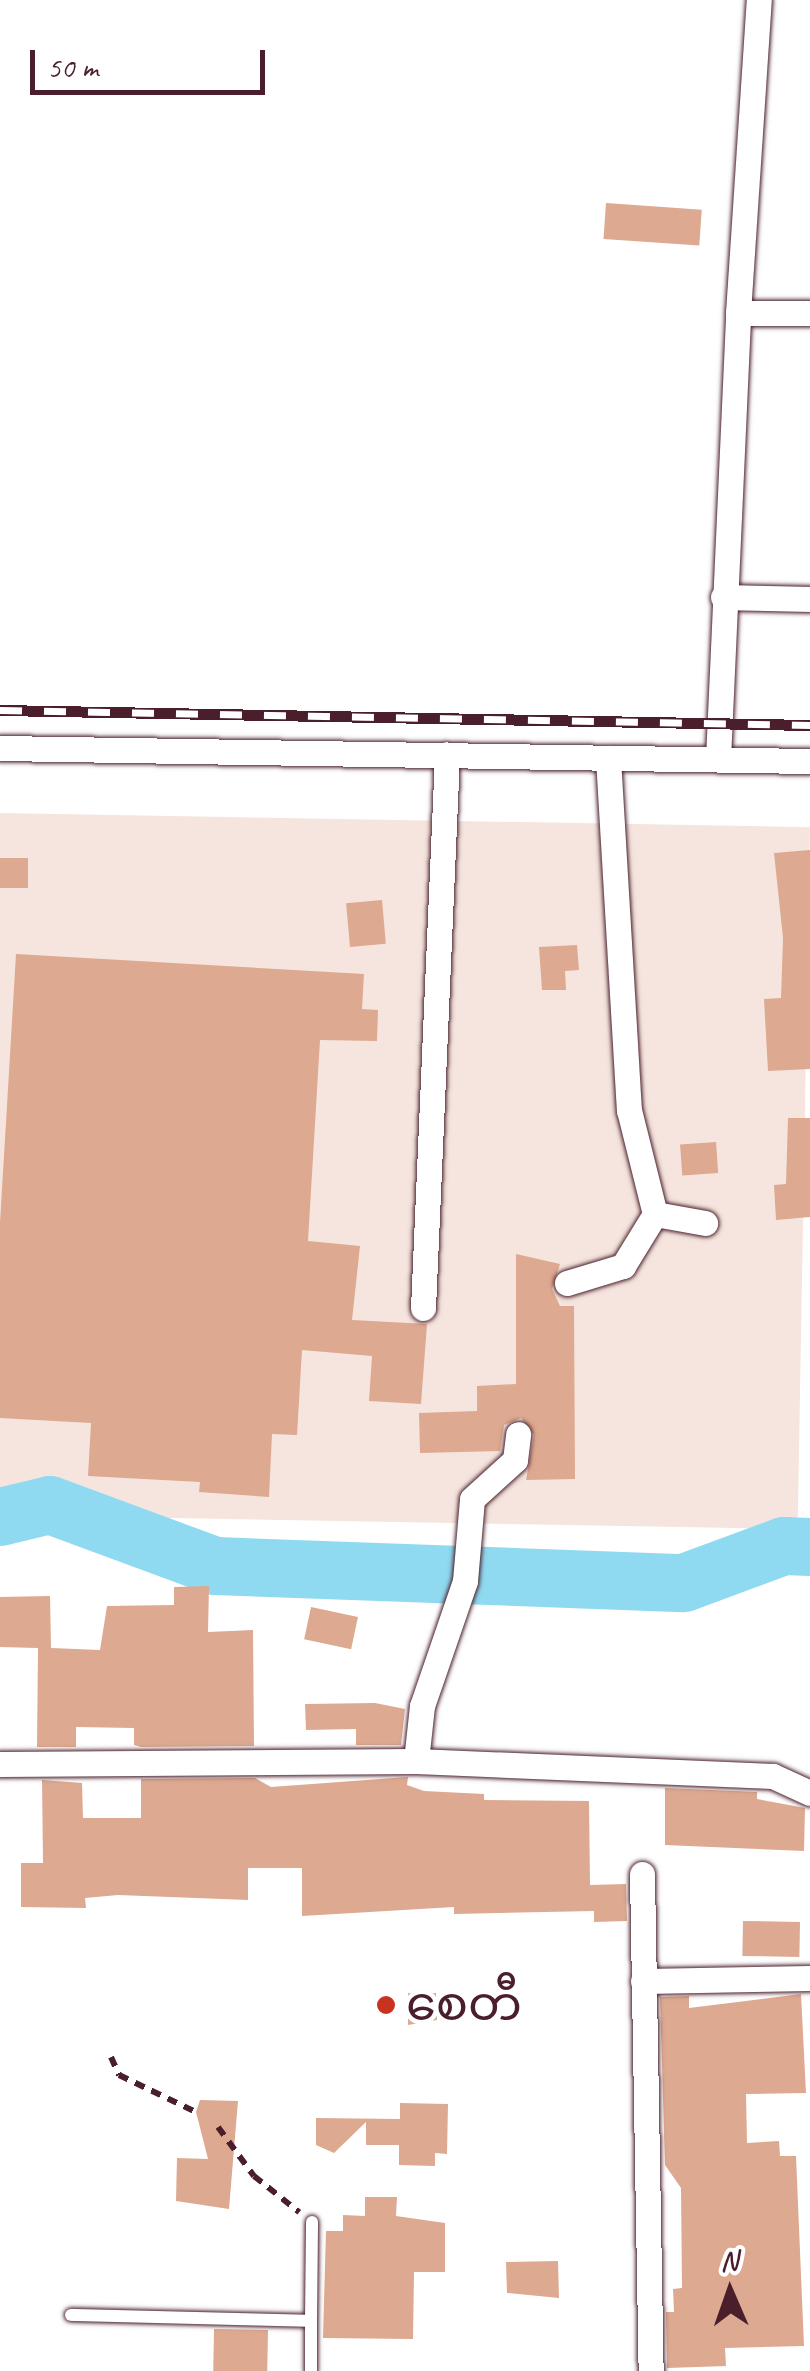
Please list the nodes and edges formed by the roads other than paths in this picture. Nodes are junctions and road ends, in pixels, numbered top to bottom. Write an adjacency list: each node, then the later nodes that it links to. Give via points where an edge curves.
1 (759, 0): 2 (street)
2 (738, 312): 3 (street); 4 (street)
3 (810, 313)
4 (723, 597): 5 (street); 9 (street)
5 (810, 599)
6 (0, 748): 7 (street)
7 (447, 755): 8 (street); 14 (street)
8 (608, 758): 9 (street); 11 (street, via 624,1080)
9 (718, 760): 10 (street)
10 (810, 761)
11 (656, 1214): 12 (street); 13 (street, via 623,1266)
12 (705, 1223)
13 (566, 1284)
14 (423, 1308)
15 (518, 1434): 16 (street, via 515,1460 477,1490 465,1581 422,1706)
16 (416, 1762): 17 (street); 18 (street, via 772,1776)
17 (0, 1764)
18 (810, 1792)
19 (642, 1874): 21 (street)
20 (810, 1978): 21 (street)
21 (643, 1980): 26 (street)
22 (312, 2222): 24 (lane)
23 (71, 2315): 24 (lane)
24 (311, 2320): 25 (lane)
25 (311, 2371)
26 (650, 2371)

